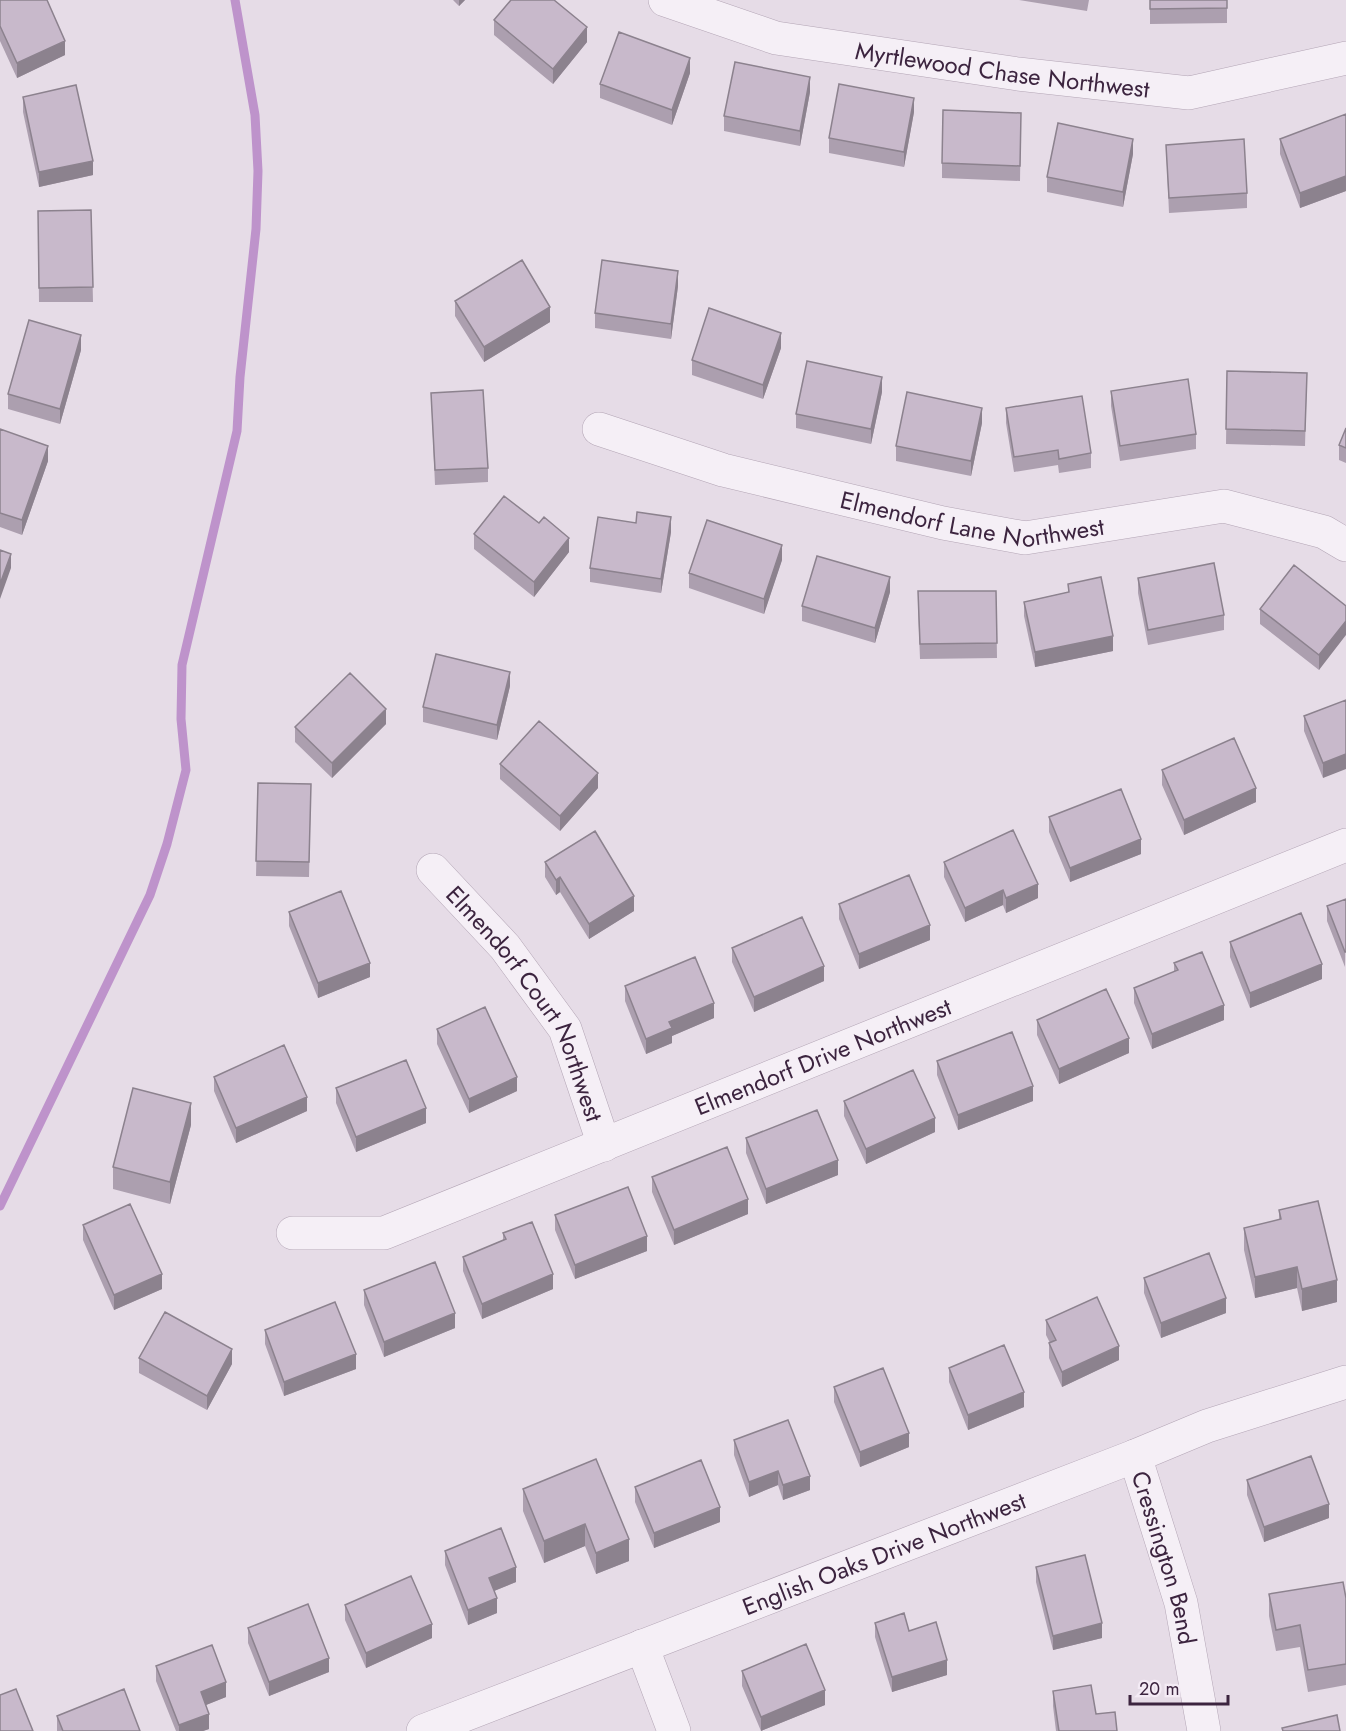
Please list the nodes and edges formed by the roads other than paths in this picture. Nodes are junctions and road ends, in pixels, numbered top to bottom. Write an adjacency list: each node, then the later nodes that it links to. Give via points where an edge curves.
1 (665, 0): 2 (street, Myrtlewood Chase Northwest, via 776,38 1018,74 1189,93)
2 (1346, 58)
3 (599, 429): 4 (street, Elmendorf Lane Northwest, via 723,470 944,523 1025,538 1224,506 1324,532)
4 (1346, 546)
5 (1346, 845): 7 (street, Elmendorf Drive Northwest)
6 (433, 870): 7 (street, Elmendorf Court Northwest, via 505,947 565,1029)
7 (604, 1145): 8 (street, Elmendorf Drive Northwest, via 384,1233)
8 (293, 1233)
9 (1346, 1382): 10 (street, English Oaks Drive Northwest, via 1207,1426)
10 (1136, 1456): 11 (street, English Oaks Drive Northwest); 14 (street, Cressington Bend, via 1181,1603)
11 (642, 1646): 12 (street, English Oaks Drive Northwest); 13 (street)
12 (423, 1731)
13 (674, 1731)
14 (1204, 1731)

